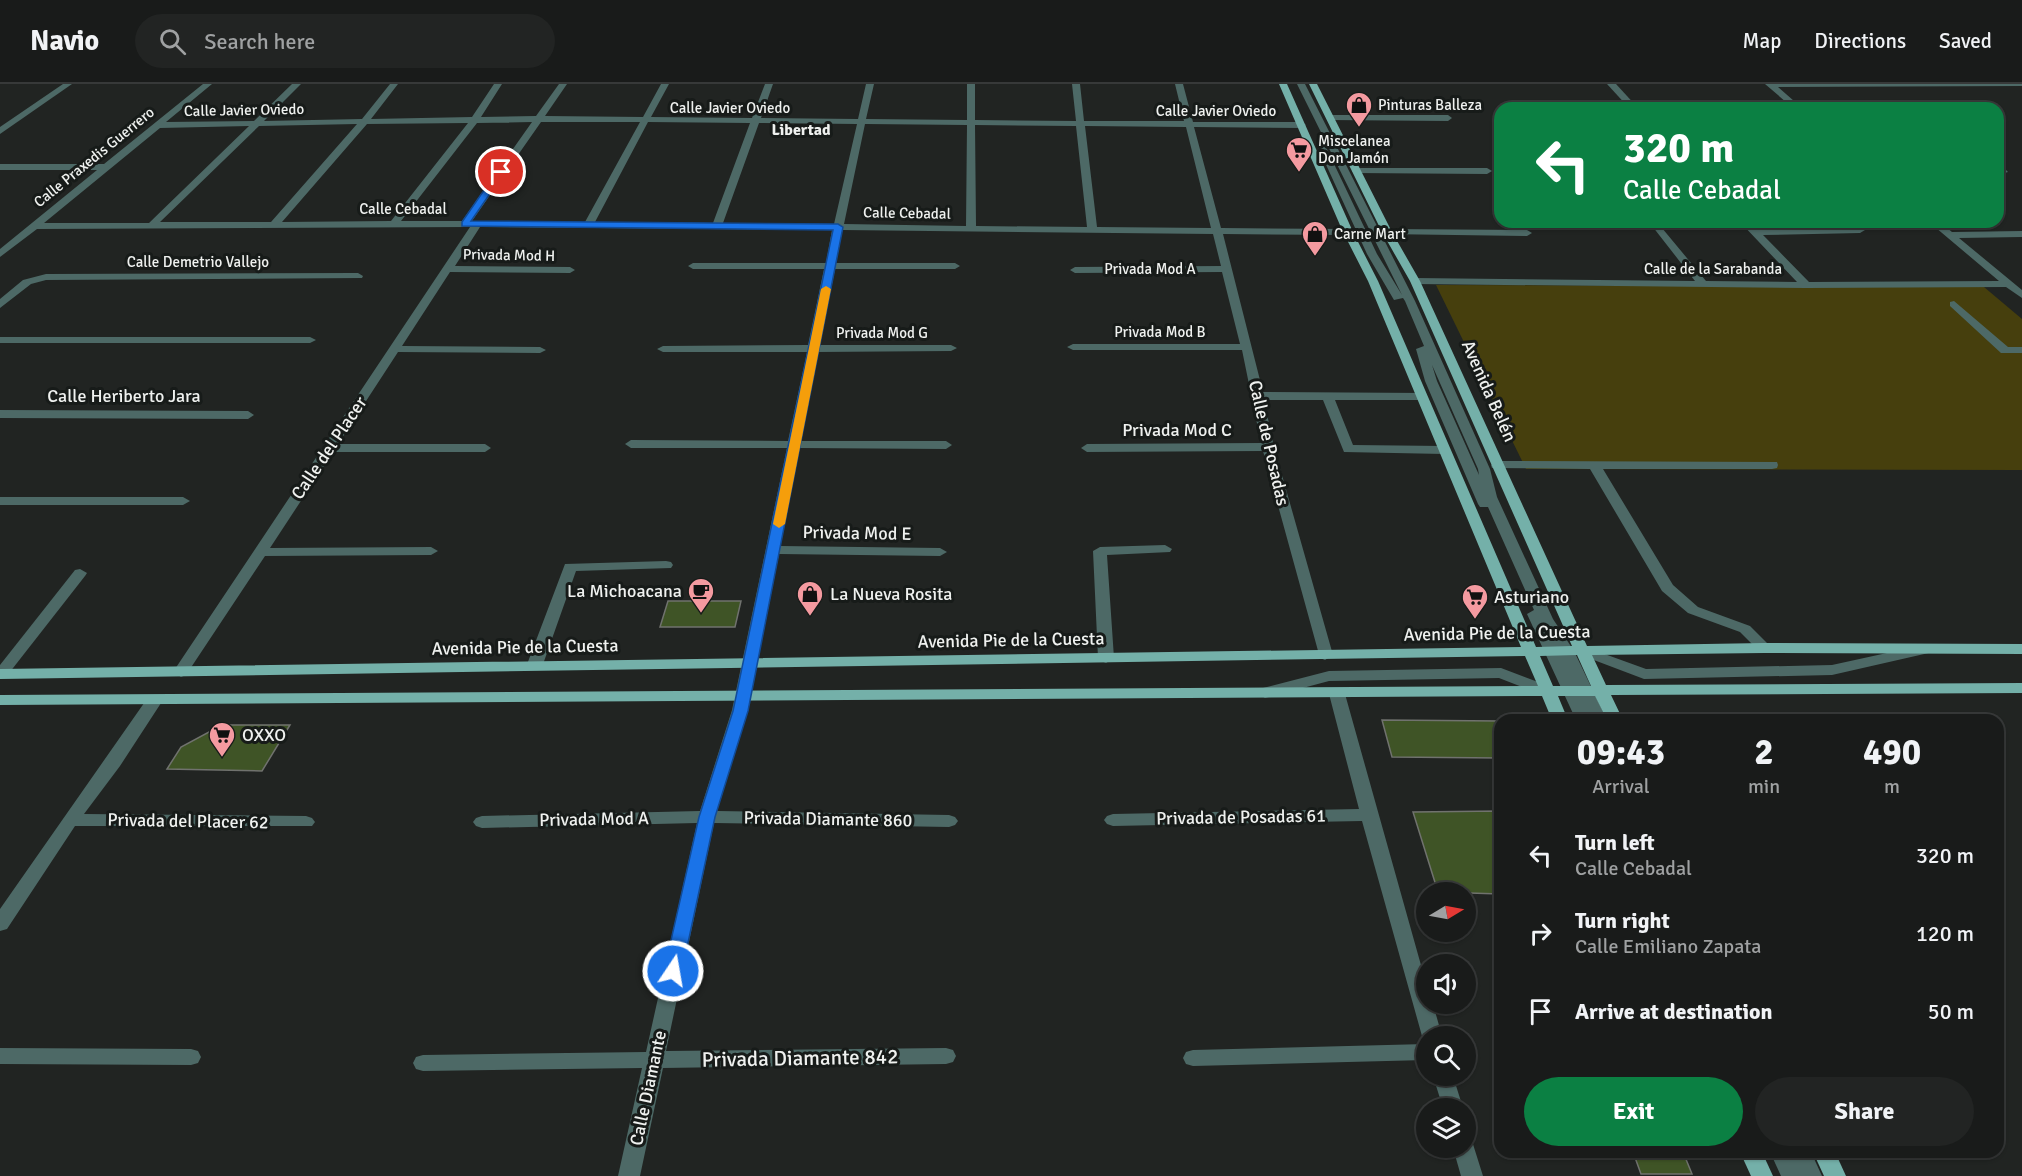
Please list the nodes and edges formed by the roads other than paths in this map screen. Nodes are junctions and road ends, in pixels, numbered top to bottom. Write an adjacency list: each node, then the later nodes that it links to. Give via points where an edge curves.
1 (68, 84): 38 (street)
2 (208, 84): 35 (street, Calle Praxedis Guerrero)
3 (297, 84): 32 (street)
4 (394, 84): 30 (street)
5 (498, 84): 26 (street)
6 (563, 84): 27 (street, Calle del Placer)
7 (665, 84): 28 (street)
8 (768, 84): 29 (street)
9 (870, 84): 31 (street, Calle Diamante)
10 (971, 84): 33 (street)
11 (1076, 84): 34 (street)
12 (1179, 84): 36 (street, Calle de Posadas)
13 (1283, 84): 37 (main road)
14 (1292, 84): 118 (street, via 1372,254 1415,332 1431,381)
15 (1301, 84): 118 (street, via 1410,301)
16 (1313, 84): 24 (main road, Avenida Belén)
17 (1611, 84): 22 (street)
18 (1995, 84): 19 (street); 21 (street)
19 (2022, 84)
20 (1770, 85): 21 (street); 23 (street)
21 (1846, 85)
22 (1628, 102)
23 (1791, 102)
24 (1331, 118): 25 (street); 41 (main road, Avenida Belén)
25 (1448, 118)
26 (476, 120): 27 (street, Calle Javier Oviedo); 30 (street, Calle Javier Oviedo); 43 (street)
27 (537, 120): 28 (street, Calle Javier Oviedo); 44 (street, Calle del Placer)
28 (644, 120): 29 (street, Calle Javier Oviedo); 47 (street)
29 (754, 121): 31 (street, Calle Javier Oviedo); 49 (street)
30 (364, 122): 32 (street, Calle Javier Oviedo); 46 (street)
31 (862, 122): 33 (street, Calle Javier Oviedo); 50 (street, Calle Diamante)
32 (259, 123): 35 (street, Calle Javier Oviedo); 45 (street)
33 (970, 123): 34 (street, Calle Javier Oviedo); 51 (street)
34 (1080, 123): 36 (street, Calle Javier Oviedo); 55 (street)
35 (158, 124): 39 (street, Calle Praxedis Guerrero)
36 (1190, 124): 37 (street, Calle Javier Oviedo); 57 (street, Calle de Posadas)
37 (1302, 125): 58 (main road)
38 (0, 131)
39 (107, 166): 40 (street); 48 (street, Calle Praxedis Guerrero)
40 (0, 167)
41 (1357, 171): 42 (street); 59 (main road, Avenida Belén)
42 (1487, 171)
43 (394, 224): 44 (street, Calle Cebadal); 46 (street, Calle Cebadal)
44 (471, 224): 47 (street, Calle Cebadal); 68 (street, Calle del Placer)
45 (152, 225): 46 (street, Calle Cebadal); 48 (street, Calle Cebadal)
46 (274, 225)
47 (588, 225): 49 (street, Calle Cebadal)
48 (34, 226): 64 (street, Calle Praxedis Guerrero)
49 (717, 226): 50 (street, Calle Cebadal)
50 (838, 227): 51 (street, Calle Cebadal); 66 (street, Calle Diamante)
51 (971, 228): 55 (street, Calle Cebadal)
52 (1657, 228): 74 (street)
53 (1751, 228): 60 (street)
54 (1941, 228): 63 (street)
55 (1092, 229): 57 (street, Calle Cebadal)
56 (1860, 230): 60 (street)
57 (1215, 231): 58 (street, Calle Cebadal); 69 (street, Calle de Posadas)
58 (1348, 232): 92 (main road)
59 (1387, 232): 61 (street); 73 (main road, Avenida Belén)
60 (1755, 232): 76 (street)
61 (1527, 233)
62 (2022, 234): 63 (street)
63 (1950, 235): 75 (street)
64 (0, 254)
65 (693, 266): 66 (street)
66 (830, 266): 67 (street); 84 (street, Calle Diamante)
67 (955, 266)
68 (448, 269): 70 (street, Privada Mod H); 86 (street, Calle del Placer)
69 (1226, 269): 71 (street, Privada Mod A); 83 (street, Calle de Posadas)
70 (570, 270)
71 (1076, 270)
72 (358, 276): 79 (street, Calle Demetrio Vallejo, via 37,278)
73 (1415, 281): 74 (street, Calle de la Sarabanda); 103 (main road, Avenida Belén)
74 (1703, 284): 76 (street, Calle de la Sarabanda)
75 (2010, 284): 76 (street, Calle de la Sarabanda); 77 (street)
76 (1806, 285)
77 (2022, 295)
78 (1954, 304): 89 (street, via 2005,351)
79 (0, 305)
80 (0, 340): 81 (street)
81 (310, 340)
82 (1073, 346): 83 (street, Privada Mod B)
83 (1247, 347): 90 (street, Calle de Posadas)
84 (814, 348): 85 (street, Privada Mod G); 87 (street); 96 (street, Calle Diamante)
85 (951, 348)
86 (395, 349): 88 (street); 99 (street, Calle del Placer)
87 (663, 349)
88 (540, 350)
89 (2022, 350)
90 (1257, 396): 91 (street); 98 (street, Calle de Posadas)
91 (1328, 396): 92 (street); 102 (street, via 1348,449)
92 (1422, 396): 102 (main road)
93 (0, 414): 94 (street, Calle Heriberto Jara)
94 (248, 415)
95 (631, 444): 96 (street)
96 (795, 445): 97 (street); 109 (street, Calle Diamante)
97 (946, 445)
98 (1268, 447): 101 (street, Privada Mod C); 121 (street, Calle de Posadas)
99 (329, 448): 100 (street); 111 (street, Calle del Placer)
100 (485, 448)
101 (1087, 448)
102 (1444, 450): 120 (main road)
103 (1497, 465): 104 (street); 119 (main road, Avenida Belén)
104 (1594, 465): 105 (street); 115 (street, via 1667,588 1693,610 1745,629)
105 (1772, 465)
106 (0, 501): 107 (street)
107 (183, 501)
108 (1165, 549): 122 (street, via 1100,551)
109 (774, 550): 112 (street, Privada Mod E); 123 (street, Calle Diamante)
110 (431, 551): 111 (street)
111 (259, 552): 125 (street, Calle del Placer)
112 (940, 552)
113 (666, 565): 124 (street, via 570,567)
114 (80, 573): 126 (street)
115 (1764, 648): 116 (main road, Avenida Pie de la Cuesta); 119 (main road, Avenida Pie de la Cuesta)
116 (1934, 648): 117 (main road, Avenida Pie de la Cuesta); 119 (street, via 1832,670 1644,674)
117 (2022, 649)
118 (1558, 651): 119 (main road, Avenida Pie de la Cuesta); 120 (main road, Avenida Pie de la Cuesta); 129 (street)
119 (1583, 651): 129 (main road, Avenida Belén)
120 (1531, 652): 121 (main road, Avenida Pie de la Cuesta); 128 (main road)
121 (1325, 655): 122 (main road, Avenida Pie de la Cuesta)
122 (1106, 658): 123 (main road, Avenida Pie de la Cuesta)
123 (750, 663): 124 (main road, Avenida Pie de la Cuesta); 132 (street, Calle Diamante)
124 (534, 667): 125 (main road, Avenida Pie de la Cuesta)
125 (182, 672): 126 (main road, Avenida Pie de la Cuesta)
126 (1, 674)
127 (2022, 688): 129 (main road)
128 (1548, 692): 129 (main road); 130 (street, via 1501,673 1329,676); 131 (main road); 135 (main road)
129 (1586, 692): 136 (street); 137 (street); 138 (main road, Avenida Belén)
130 (1259, 694): 131 (main road); 132 (main road)
131 (1337, 694): 139 (street)
132 (743, 697): 134 (main road); 140 (street, Calle Diamante)
133 (0, 700): 134 (main road)
134 (155, 700): 142 (street)
135 (1557, 714)
136 (1584, 714)
137 (1596, 714)
138 (1609, 714)
139 (1369, 815): 141 (street, Privada de Posadas 61); 147 (street)
140 (707, 817): 143 (street, Privada Diamante 860); 145 (street, Privada Mod A); 153 (street, Calle Diamante)
141 (1113, 819)
142 (70, 820): 144 (street, Privada del Placer 62); 146 (street)
143 (950, 821)
144 (306, 822)
145 (482, 822)
146 (0, 924)
147 (1429, 1026)
148 (1416, 1053): 152 (street)
149 (0, 1056): 151 (street)
150 (946, 1056): 153 (street, Privada Diamante 842)
151 (192, 1057)
152 (1193, 1058)
153 (654, 1059): 154 (street, Privada Diamante 842); 160 (street, Calle Diamante)
154 (423, 1063)
155 (1467, 1158): 161 (street)
156 (1754, 1158): 162 (main road)
157 (1784, 1158): 163 (street)
158 (1803, 1158): 164 (street)
159 (1827, 1158): 165 (main road)
160 (629, 1176)
161 (1472, 1176)
162 (1762, 1176)
163 (1792, 1176)
164 (1811, 1176)
165 (1835, 1176)

